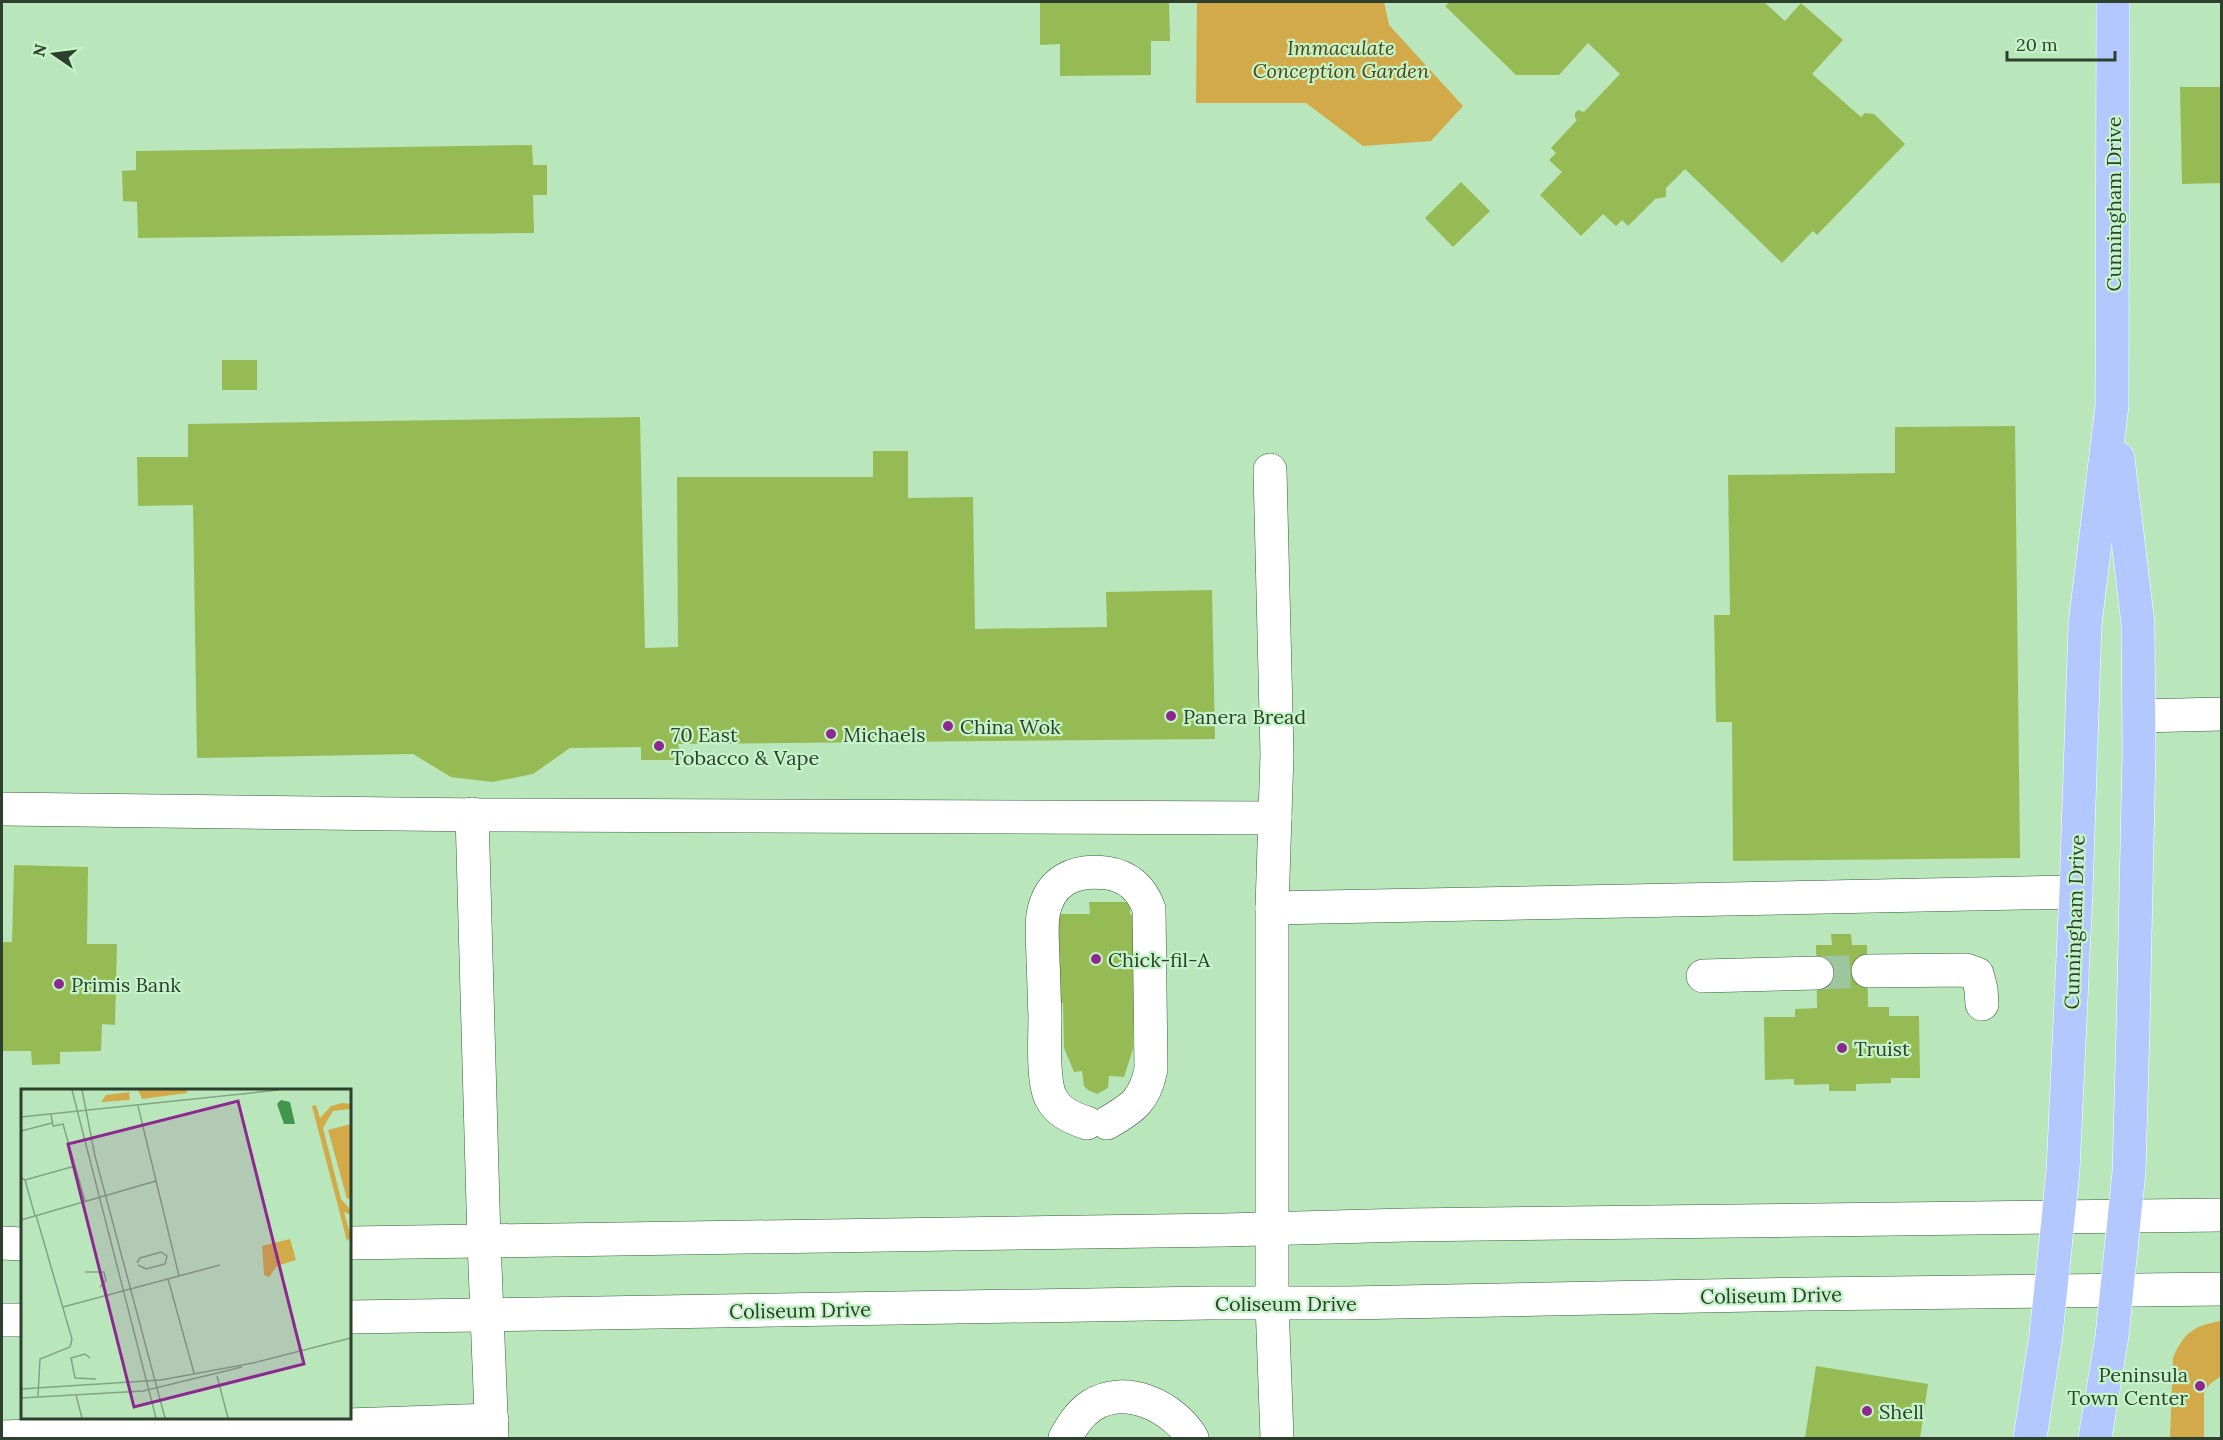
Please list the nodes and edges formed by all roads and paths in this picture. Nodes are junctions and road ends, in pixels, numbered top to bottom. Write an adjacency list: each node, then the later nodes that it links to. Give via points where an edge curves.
1 (2113, 2): 2 (main road, Cunningham Drive)
2 (2112, 406): 5 (main road, Cunningham Drive, via 2138,624); 9 (main road, Cunningham Drive, via 2085,624)
3 (1270, 470): 8 (street, via 1277,743)
4 (2222, 714): 5 (street)
5 (2139, 716): 17 (main road, Cunningham Drive, via 2130,1160)
6 (2, 809): 7 (street)
7 (472, 814): 8 (street); 20 (street)
8 (1275, 818): 10 (street)
9 (2076, 892): 10 (street); 18 (main road, Cunningham Drive)
10 (1272, 908): 19 (street)
11 (1868, 971): 14 (street, via 1966,970 1977,974)
12 (1817, 973): 13 (street)
13 (1703, 976)
14 (1982, 1004)
15 (1097, 1123): 15 (street, via 1136,1104 1148,1082 1149,909 1144,895 1126,878 1078,872 1055,889 1043,915 1046,1063 1049,1095 1055,1105 1063,1112)
16 (2222, 1215): 17 (street)
17 (2125, 1217): 18 (street); 25 (main road, Cunningham Drive)
18 (2058, 1218): 19 (street); 26 (main road, Cunningham Drive)
19 (1272, 1229): 20 (street); 27 (street)
20 (484, 1241): 22 (street); 28 (street)
21 (2, 1243): 23 (street)
22 (351, 1243)
23 (21, 1244)
24 (2222, 1289): 25 (street, Coliseum Drive)
25 (2117, 1290): 26 (street, Coliseum Drive); 39 (main road, Cunningham Drive)
26 (2050, 1291): 27 (street, Coliseum Drive); 38 (main road, Cunningham Drive)
27 (1272, 1303): 28 (street, Coliseum Drive); 37 (street)
28 (488, 1314): 29 (street, Coliseum Drive); 32 (street)
29 (351, 1317)
30 (2, 1320): 31 (street)
31 (21, 1320)
32 (492, 1429): 33 (street)
33 (194, 1434): 34 (street)
34 (2, 1437)
35 (1065, 1438): 36 (street, via 1093,1405 1118,1398 1147,1401 1162,1408)
36 (1192, 1438)
37 (1276, 1438)
38 (2030, 1438)
39 (2095, 1438)

